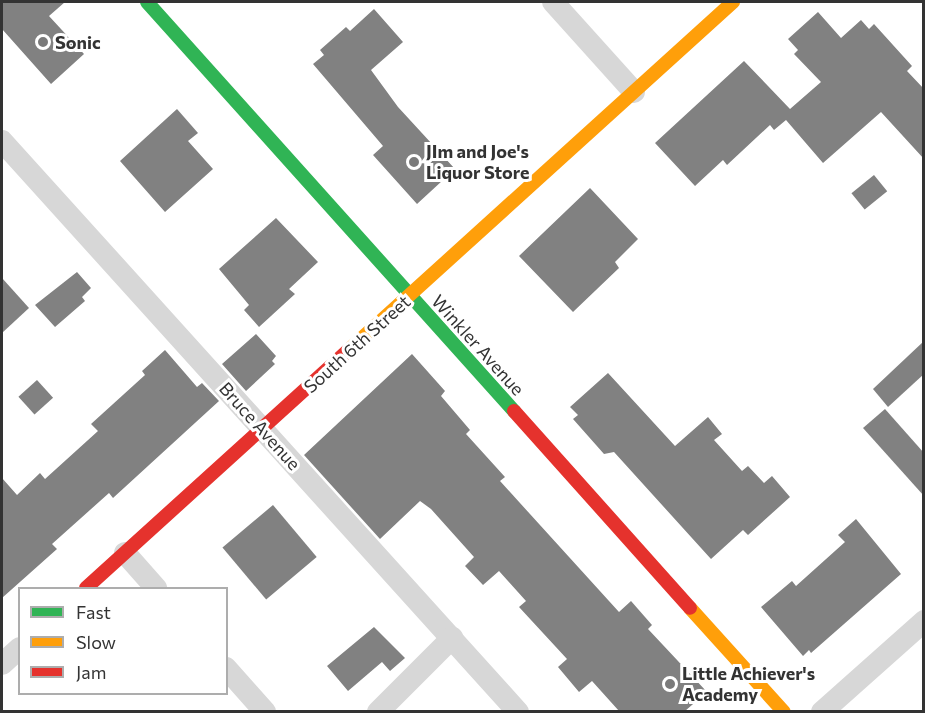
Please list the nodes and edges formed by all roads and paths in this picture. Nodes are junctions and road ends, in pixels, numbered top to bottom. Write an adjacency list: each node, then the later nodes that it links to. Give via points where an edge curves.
1 (147, 2): 6 (main road, Winkler Avenue)
2 (553, 2): 4 (street)
3 (733, 2): 4 (main road, South 6th Street)
4 (634, 92): 6 (main road, South 6th Street)
5 (2, 141): 7 (street, Bruce Avenue)
6 (410, 296): 7 (main road, South 6th Street); 19 (main road, Winkler Avenue)
7 (263, 430): 8 (main road, South 6th Street); 12 (street, Bruce Avenue)
8 (125, 553): 9 (main road, South 6th Street); 10 (street)
9 (87, 587)
10 (155, 587)
11 (924, 621): 20 (street)
12 (452, 638): 17 (street); 18 (street, Bruce Avenue)
13 (18, 650): 14 (street)
14 (2, 664)
15 (228, 670): 16 (street)
16 (265, 711)
17 (378, 711)
18 (518, 711)
19 (784, 711)
20 (822, 711)

